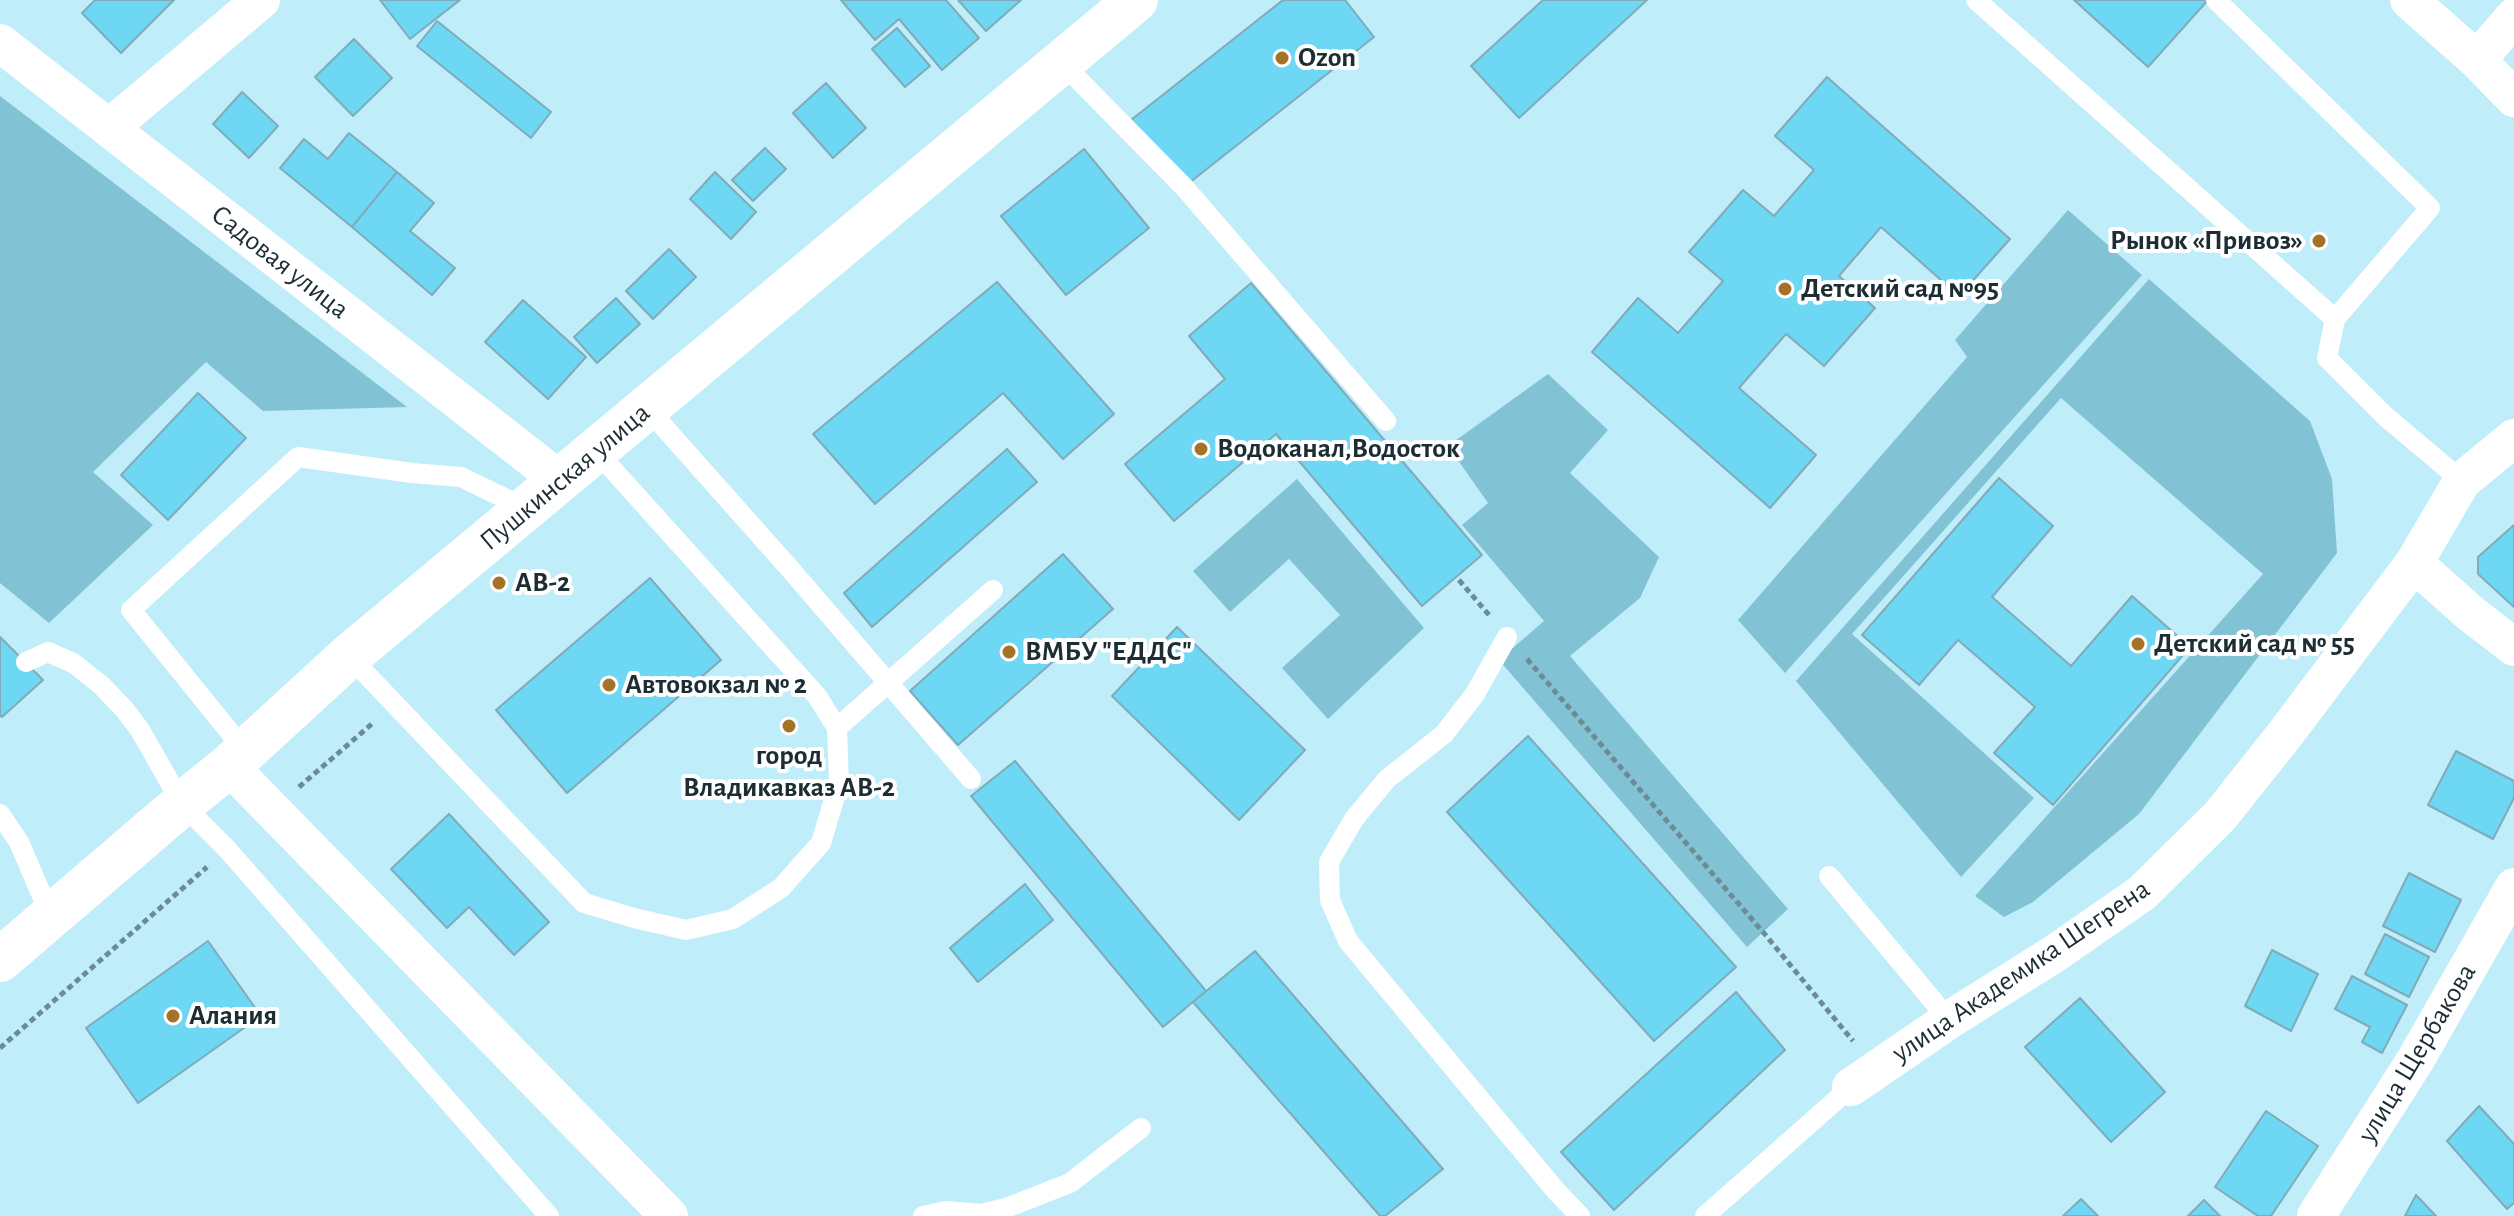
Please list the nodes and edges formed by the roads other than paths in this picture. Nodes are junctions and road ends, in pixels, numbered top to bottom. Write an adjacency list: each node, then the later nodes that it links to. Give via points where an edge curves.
1 (261, 0): 11 (street)
2 (1136, 0): 9 (street, Пушкинская улица)
3 (1976, 0): 12 (lane)
4 (2216, 0): 12 (lane, via 2430,208)
5 (2409, 0): 8 (street)
6 (2514, 17): 8 (street)
7 (0, 43): 11 (street, Садовая улица)
8 (2477, 60): 10 (street)
9 (1062, 63): 13 (street, Пушкинская улица); 14 (lane, via 1184,187)
10 (2514, 98)
11 (109, 128): 17 (street, Садовая улица)
12 (2335, 319): 18 (lane, via 2327,358)
13 (647, 408): 16 (street, Пушкинская улица); 26 (lane)
14 (1386, 421)
15 (2514, 438): 18 (street, улица Академика Шегрена)
16 (596, 451): 17 (street, Пушкинская улица); 27 (lane, via 817,696)
17 (561, 481): 19 (street, Пушкинская улица)
18 (2462, 481): 20 (street, улица Академика Шегрена)
19 (527, 509): 24 (street, Пушкинская улица); 28 (lane, via 461,477 298,457 131,610)
20 (2414, 563): 23 (street); 36 (street, улица Академика Шегрена, via 2220,816 2142,893)
21 (993, 590): 26 (lane)
22 (1507, 637): 42 (lane, via 1475,694 1444,734 1387,779 1354,819 1329,862 1330,900 1348,941)
23 (2514, 647)
24 (349, 656): 27 (lane, via 584,903 686,930 733,919 781,888 821,843 839,783); 28 (street, Пушкинская улица)
25 (26, 662): 30 (lane, via 48,652 101,685 140,730)
26 (889, 684): 27 (lane); 29 (lane)
27 (837, 728)
28 (237, 759): 30 (street, Пушкинская улица); 40 (street)
29 (971, 779)
30 (182, 804): 34 (street, Пушкинская улица); 39 (lane)
31 (0, 814): 34 (lane, via 19,842)
32 (1829, 876): 36 (lane)
33 (2514, 887): 44 (street, улица Щербакова, via 2416,1059)
34 (51, 917): 35 (street, Пушкинская улица)
35 (0, 960)
36 (1949, 1020): 37 (street, улица Академика Шегрена)
37 (1864, 1078): 43 (lane)
38 (1141, 1128): 41 (lane, via 1070,1183 981,1214 946,1211)
39 (549, 1216)
40 (669, 1216)
41 (923, 1216)
42 (1580, 1216)
43 (1705, 1216)
44 (2316, 1216)

